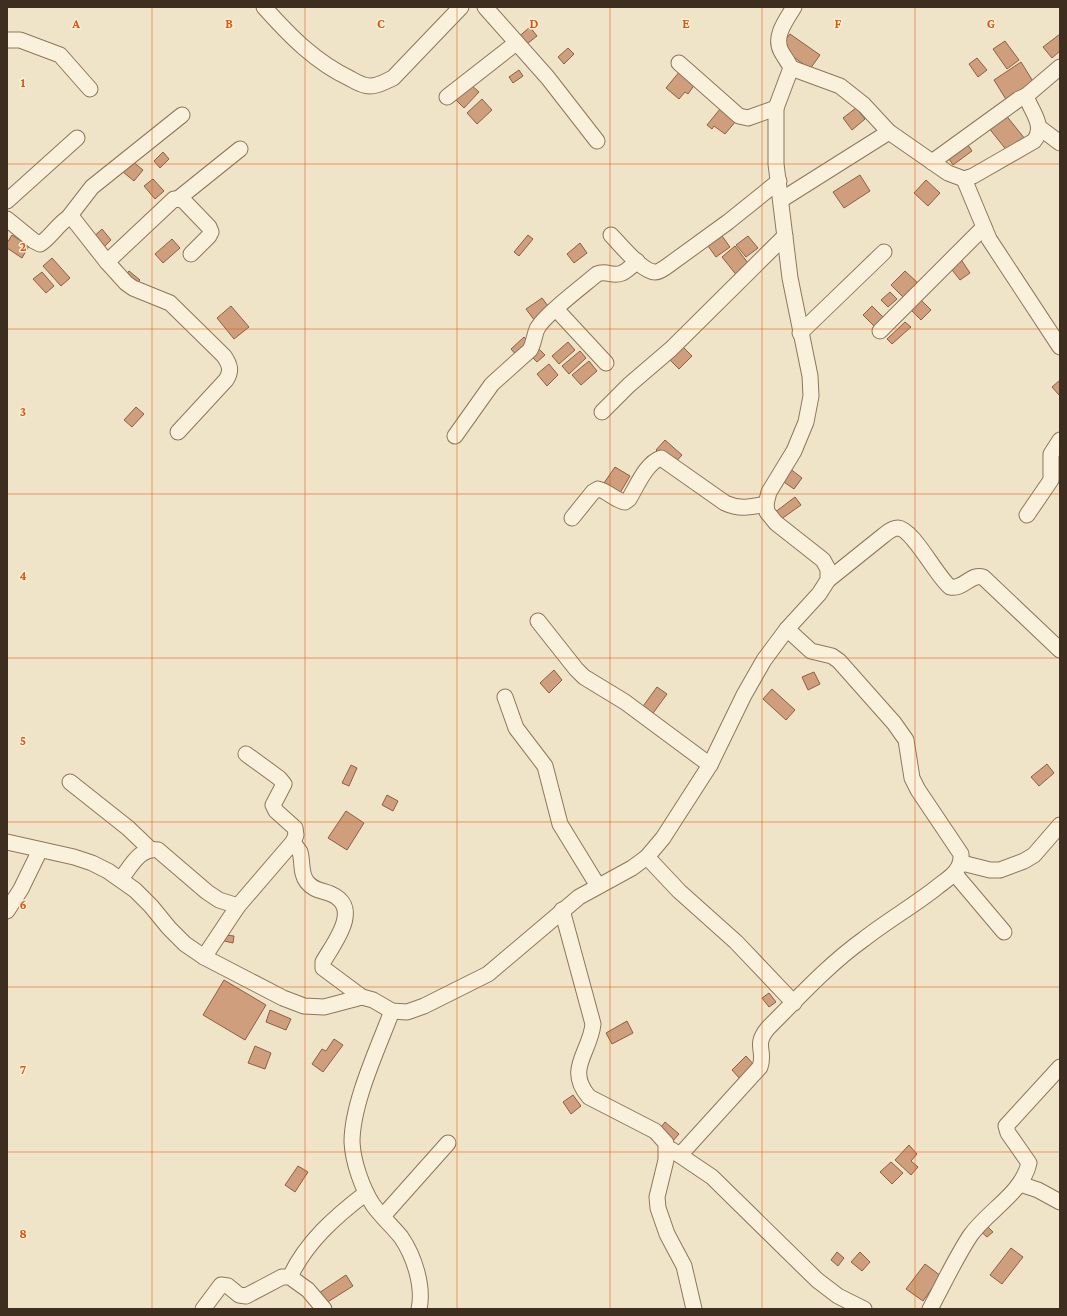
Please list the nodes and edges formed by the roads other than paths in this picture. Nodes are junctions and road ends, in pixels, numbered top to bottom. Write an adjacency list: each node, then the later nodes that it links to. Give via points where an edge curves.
1 (264, 7): 2 (street, via 313,57 340,74 369,86 379,85 393,78)
2 (461, 7)
3 (485, 7): 6 (street)
4 (794, 7): 9 (street, via 778,40 780,51)
5 (7, 40): 10 (street, via 20,40 60,55)
6 (516, 43): 12 (street); 19 (street, via 548,78)
7 (679, 63): 13 (street, via 739,116 748,118)
8 (1060, 67): 11 (street)
9 (791, 68): 13 (street); 16 (street, via 829,81 850,92)
10 (90, 89)
11 (1026, 96): 15 (street); 21 (street, via 1019,98)
12 (448, 97)
13 (776, 108): 23 (street)
14 (182, 116): 27 (street, via 92,187)
15 (1040, 128): 17 (street); 22 (street, via 1039,135 1034,141)
16 (889, 132): 21 (street); 25 (street)
17 (1058, 137)
18 (77, 138): 26 (street)
19 (598, 141)
20 (240, 149): 24 (street)
21 (932, 162): 22 (street)
22 (964, 179): 29 (street)
23 (778, 181): 25 (street); 34 (street, via 728,222 666,267 656,272 649,271)
24 (179, 198): 33 (street, via 211,232); 35 (street, via 174,198)
25 (781, 200): 31 (street)
26 (7, 201)
27 (68, 218): 28 (street, via 40,244); 35 (street, via 81,227)
28 (7, 219)
29 (984, 227): 37 (street); 39 (street)
30 (611, 236): 34 (street)
31 (785, 236): 38 (street); 41 (street, via 671,349 629,384)
32 (884, 252): 38 (street)
33 (191, 254)
34 (637, 261): 36 (street, via 622,273 597,274)
35 (107, 262): 42 (street, via 133,288 161,299 179,310 229,364 230,373 226,380)
36 (556, 309): 40 (street); 43 (street, via 537,328 530,350 492,384)
37 (880, 331)
38 (800, 333): 45 (street, via 810,376 811,396 806,422 794,451 769,492)
39 (1060, 347)
40 (606, 363)
41 (602, 412)
42 (178, 432)
43 (456, 436)
44 (1060, 440): 46 (street, via 1051,454 1051,480)
45 (766, 504): 47 (street, via 734,508 661,458 650,465 629,499 619,501 598,489); 48 (street, via 767,512 776,523 823,560 828,569)
46 (1027, 515)
47 (572, 518)
48 (828, 580): 50 (street); 51 (street, via 884,535 898,528 905,531 950,587 959,587 975,577 984,576)
49 (538, 621): 54 (street, via 584,677 624,702)
50 (788, 629): 54 (street, via 764,660); 62 (street, via 811,651 832,656 839,661 894,723 906,740 912,778 918,790 961,854)
51 (1060, 650)
52 (505, 697): 64 (street, via 516,728 545,766 560,824)
53 (246, 754): 58 (street, via 284,784 273,805 295,828)
54 (710, 765): 61 (street, via 667,832)
55 (70, 782): 59 (street)
56 (1060, 825): 62 (street, via 1034,855 1024,861 1000,870)
57 (7, 842): 60 (street)
58 (293, 842): 65 (street); 70 (street, via 300,852 303,873 311,887 335,896 344,907 344,925 323,962 323,968)
59 (150, 849): 63 (street, via 142,852); 65 (street, via 158,850 218,900)
60 (40, 850): 63 (street, via 92,863); 67 (street)
61 (647, 857): 64 (street); 71 (street, via 679,891 736,942)
62 (958, 868): 68 (street); 71 (street, via 910,908 864,938)
63 (121, 879): 69 (street, via 151,906 185,944)
64 (598, 886): 66 (street)
65 (238, 906): 69 (street)
66 (562, 910): 72 (street, via 488,974 424,1006 407,1012); 75 (street, via 593,1024 592,1037 578,1069 582,1089 589,1097 655,1131)
67 (7, 911)
68 (1004, 932)
69 (204, 957): 70 (street, via 235,975 304,1006 324,1007)
70 (362, 997): 72 (street)
71 (794, 1003): 75 (street, via 762,1036 759,1044 763,1060 754,1074)
72 (392, 1011): 77 (street, via 358,1103 353,1125 354,1157)
73 (1060, 1067): 76 (street, via 1006,1126 1029,1163 1027,1173)
74 (448, 1143): 79 (street)
75 (673, 1151): 84 (street, via 666,1160 657,1197 658,1208 667,1234 684,1266); 85 (street, via 712,1177 817,1280 838,1296)
76 (1020, 1184): 78 (street); 86 (street, via 971,1236)
77 (366, 1193): 79 (street); 80 (street, via 338,1215 304,1251)
78 (1060, 1202)
79 (383, 1216): 83 (street, via 408,1249 422,1295)
80 (290, 1277): 81 (street, via 282,1277 246,1296 239,1295 228,1286 221,1286); 82 (street, via 308,1290)
81 (202, 1309)
82 (324, 1309)
83 (419, 1309)
84 (694, 1309)
85 (864, 1309)
86 (930, 1309)

